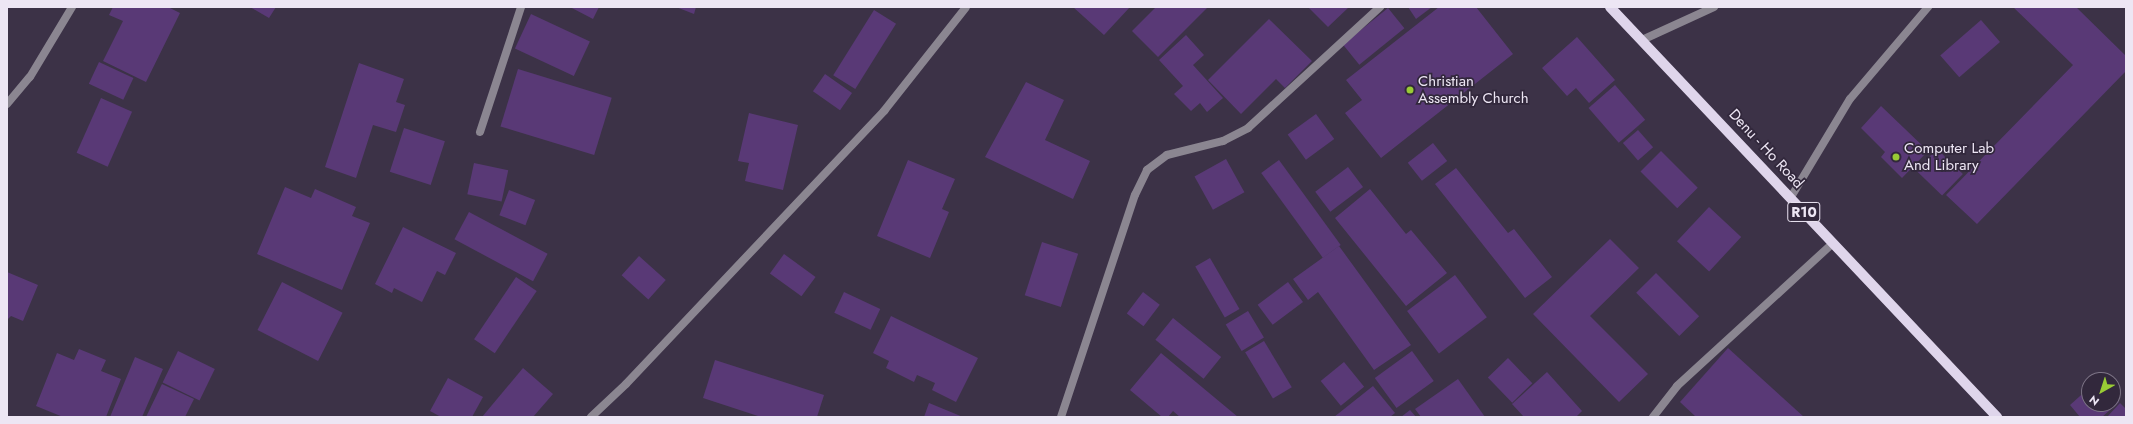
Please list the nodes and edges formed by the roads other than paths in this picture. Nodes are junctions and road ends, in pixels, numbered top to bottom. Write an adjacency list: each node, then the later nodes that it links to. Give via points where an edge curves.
1 (72, 7): 9 (street, via 30,77)
2 (521, 7): 10 (street)
3 (966, 7): 13 (street, via 884,110)
4 (1380, 7): 14 (street, via 1248,128 1223,141 1167,155 1147,170 1135,195)
5 (1610, 7): 8 (main road, Denu - Ho Road / R10)
6 (1714, 7): 8 (street)
7 (1928, 7): 11 (street, via 1850,99)
8 (1642, 40): 11 (main road, Denu - Ho Road / R10)
9 (7, 104)
10 (480, 132)
11 (1791, 197): 12 (main road, Denu - Ho Road / R10)
12 (1832, 244): 15 (street, via 1677,386); 16 (main road, Denu - Ho Road / R10)
13 (591, 417)
14 (1061, 417)
15 (1653, 417)
16 (1997, 417)

